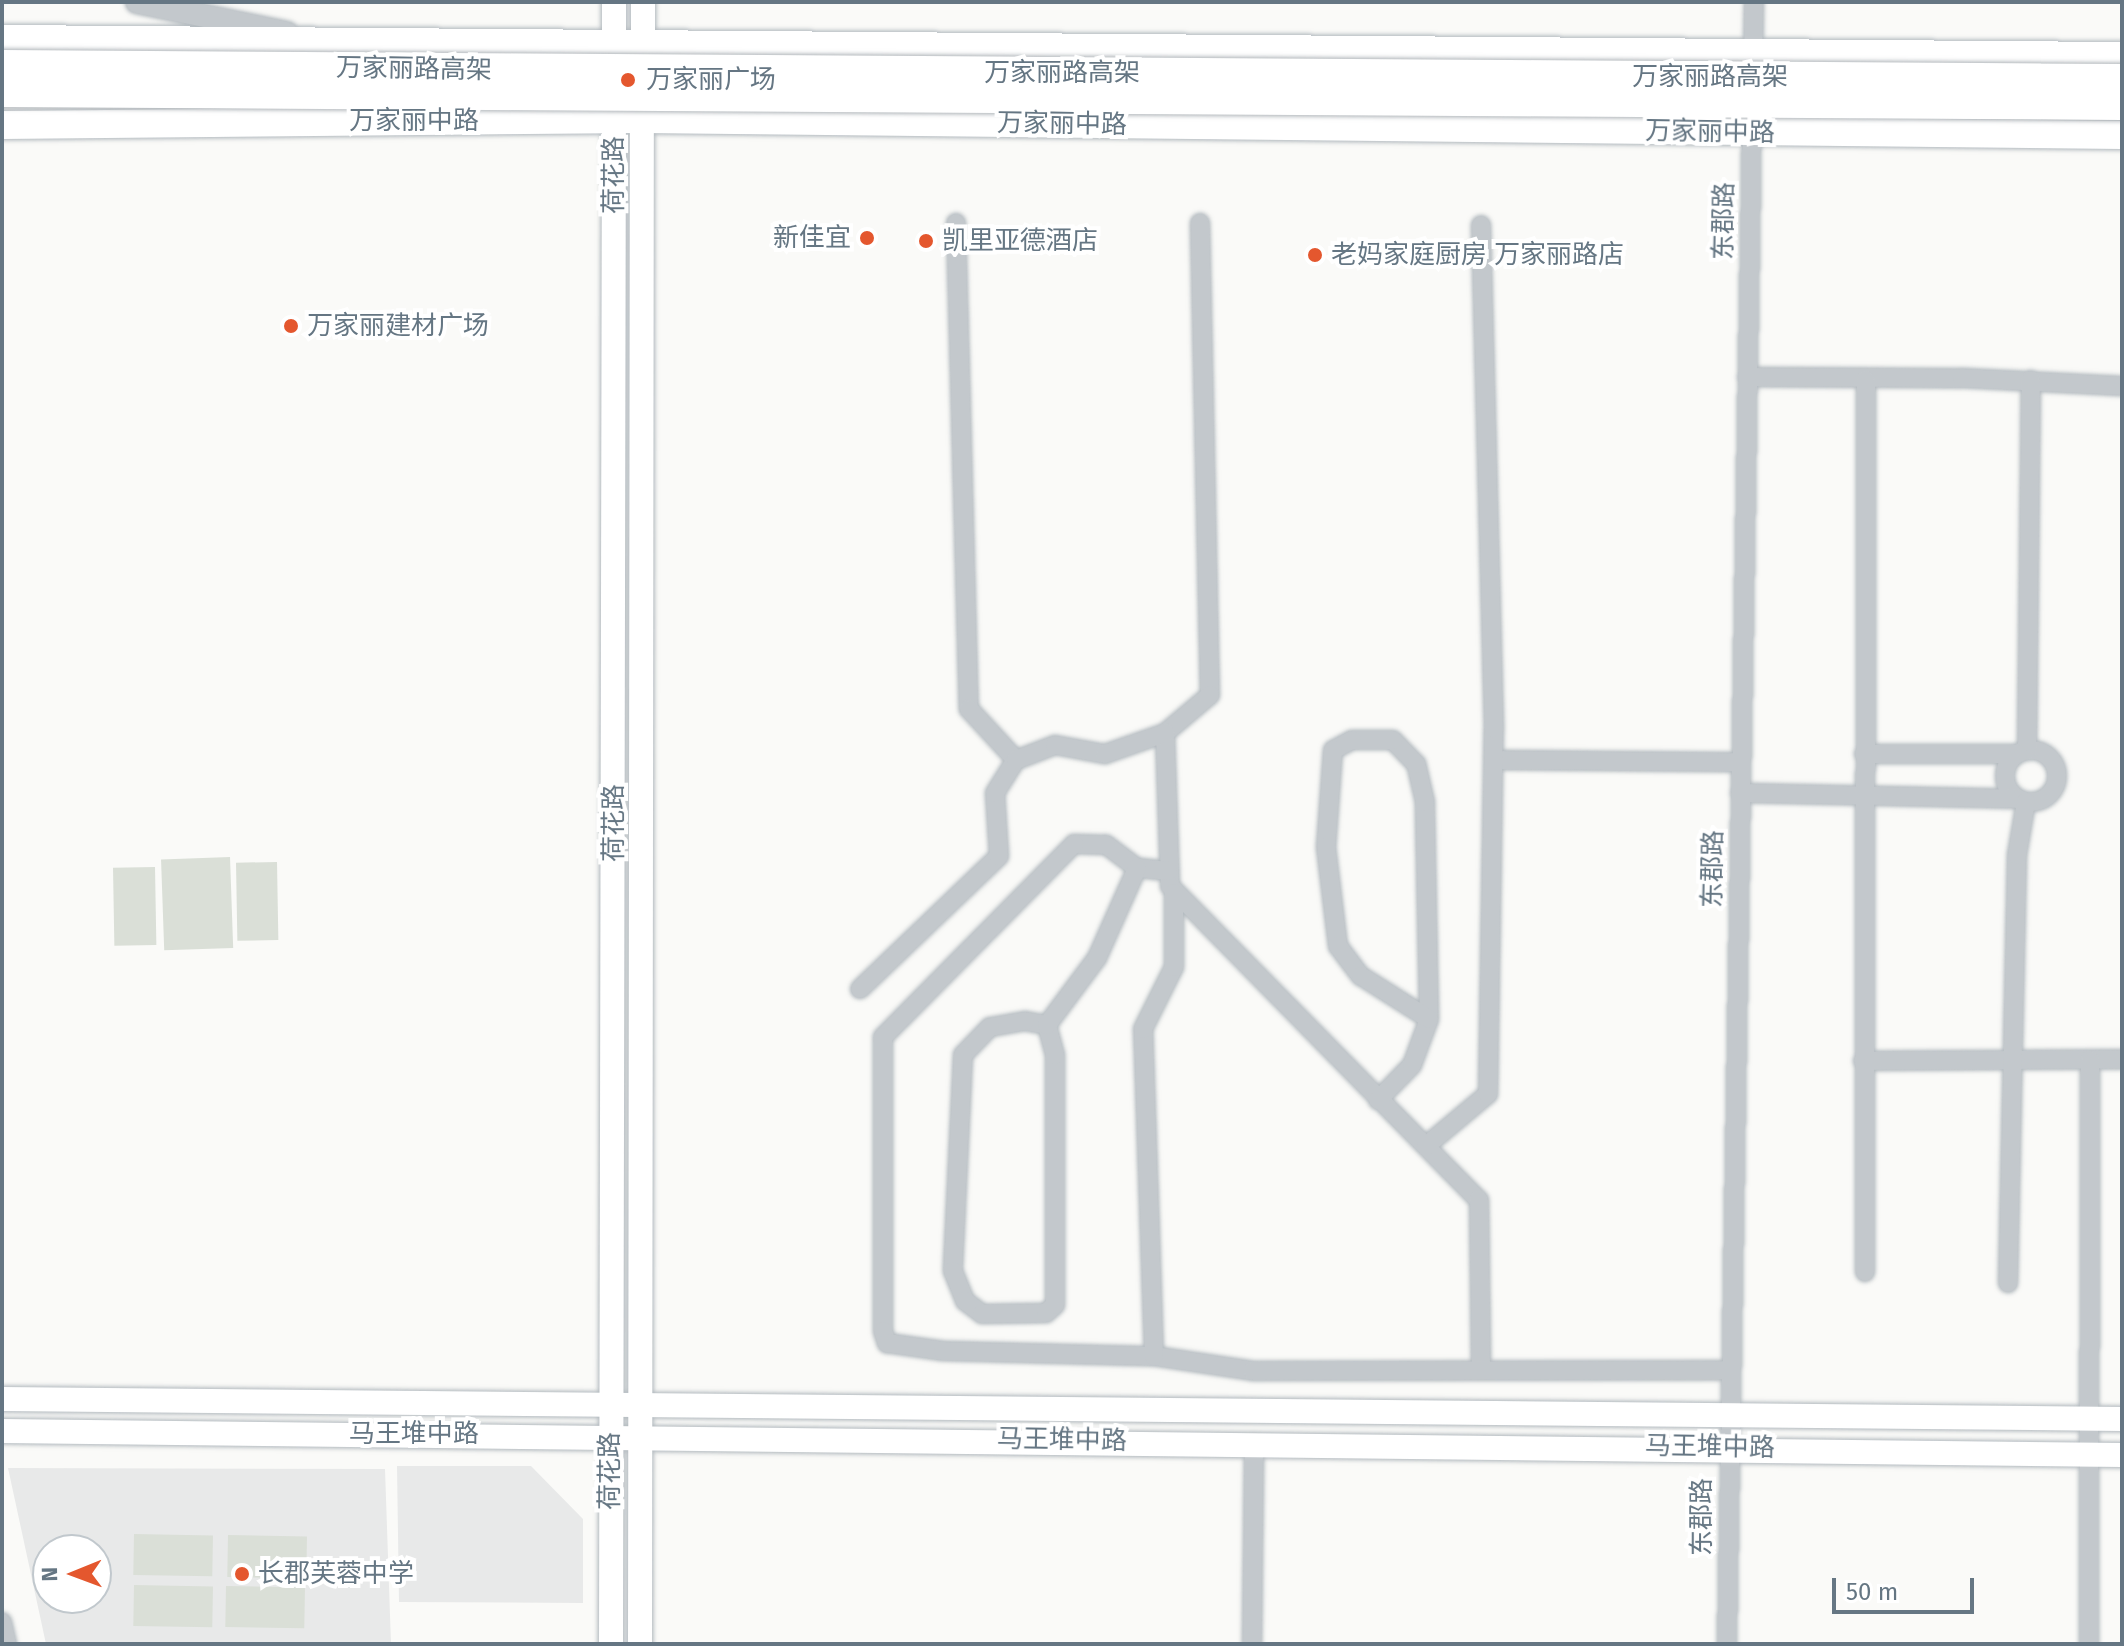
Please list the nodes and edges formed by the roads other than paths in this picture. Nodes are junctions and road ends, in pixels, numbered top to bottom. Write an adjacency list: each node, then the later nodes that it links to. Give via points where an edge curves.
1 (137, 2): 5 (street)
2 (614, 2): 9 (main road, 荷花路)
3 (643, 2): 10 (main road, 荷花路)
4 (1754, 2): 11 (street, 东郡路)
5 (188, 7): 7 (street); 8 (street)
6 (2, 39): 7 (main road)
7 (183, 42): 8 (main road)
8 (340, 43): 9 (main road)
9 (614, 46): 10 (main road); 18 (main road, 荷花路)
10 (643, 46): 11 (main road); 17 (main road, 荷花路)
11 (1753, 55): 12 (main road); 20 (street, 东郡路)
12 (2122, 56)
13 (2, 65): 14 (highway, 万家丽路高架, bridge)
14 (2122, 79)
15 (2, 92): 16 (highway, 万家丽路高架, bridge)
16 (2122, 105)
17 (642, 119): 18 (main road, 万家丽中路); 20 (main road, 万家丽中路); 57 (main road, 荷花路)
18 (614, 120): 19 (main road, 万家丽中路); 56 (main road, 荷花路)
19 (2, 125)
20 (1752, 133): 21 (main road, 万家丽中路); 25 (street, 东郡路)
21 (2122, 135)
22 (956, 223): 32 (street, via 969,709)
23 (1200, 223): 29 (street, via 1210,695)
24 (1481, 225): 33 (street)
25 (1747, 377): 26 (street); 34 (street, 东郡路)
26 (1866, 380): 27 (street); 31 (street)
27 (2031, 380): 28 (street); 30 (street)
28 (2122, 386)
29 (1165, 733): 32 (street, via 1105,754 1055,745); 39 (street)
30 (2023, 752): 31 (street); 37 (street, via 2005,776); 37 (street, via 2044,754 2057,777 2050,793)
31 (1864, 754): 36 (street)
32 (1016, 760): 41 (street, via 995,793 999,856)
33 (1494, 760): 34 (street); 49 (street, via 1488,1094)
34 (1740, 762): 35 (street, 东郡路)
35 (1740, 793): 36 (street); 54 (street, 东郡路)
36 (1864, 795): 37 (street); 47 (street)
37 (2022, 800): 45 (street)
38 (1137, 868): 39 (street); 43 (street, via 1097,958); 52 (street, via 1106,845 1074,844 883,1037 883,1331 887,1343 899,1347)
39 (1168, 871): 40 (street)
40 (1174, 893): 48 (street); 52 (street, via 1174,967 1143,1029)
41 (860, 989)
42 (1429, 1019): 42 (street, via 1361,976 1338,946 1326,847 1333,750 1352,740 1393,740 1416,764 1425,802); 48 (street, via 1412,1065)
43 (1047, 1025): 43 (street, via 1055,1055 1057,1298 1046,1313 982,1314 965,1301 953,1271 963,1055 990,1027 1025,1021)
44 (2122, 1059): 46 (street)
45 (2012, 1060): 46 (street); 47 (street); 51 (street)
46 (2090, 1060): 59 (street)
47 (1863, 1061): 50 (street)
48 (1378, 1100): 49 (street)
49 (1426, 1146): 53 (street, via 1479,1200)
50 (1865, 1272)
51 (2008, 1283)
52 (1154, 1356): 53 (street, via 1253,1371)
53 (1481, 1368): 54 (street)
54 (1729, 1370): 58 (street, 东郡路)
55 (2, 1399): 56 (main road, 马王堆中路)
56 (610, 1404): 57 (main road, 马王堆中路); 62 (main road, 荷花路)
57 (639, 1404): 58 (main road, 马王堆中路); 63 (main road, 荷花路)
58 (1729, 1415): 59 (main road, 马王堆中路); 65 (street, 东郡路)
59 (2091, 1419): 60 (main road, 马王堆中路); 66 (street)
60 (2122, 1419)
61 (2, 1431): 62 (main road, 马王堆中路)
62 (610, 1435): 63 (main road, 马王堆中路); 70 (main road, 荷花路)
63 (639, 1435): 64 (main road, 马王堆中路); 71 (main road, 荷花路)
64 (1254, 1442): 65 (main road, 马王堆中路); 72 (street)
65 (1728, 1447): 66 (main road, 马王堆中路); 73 (street, 东郡路)
66 (2091, 1454): 67 (main road, 马王堆中路); 74 (street)
67 (2122, 1455)
68 (2, 1622): 69 (street)
69 (7, 1644)
70 (611, 1644)
71 (640, 1644)
72 (1252, 1644)
73 (1727, 1644)
74 (2089, 1644)

